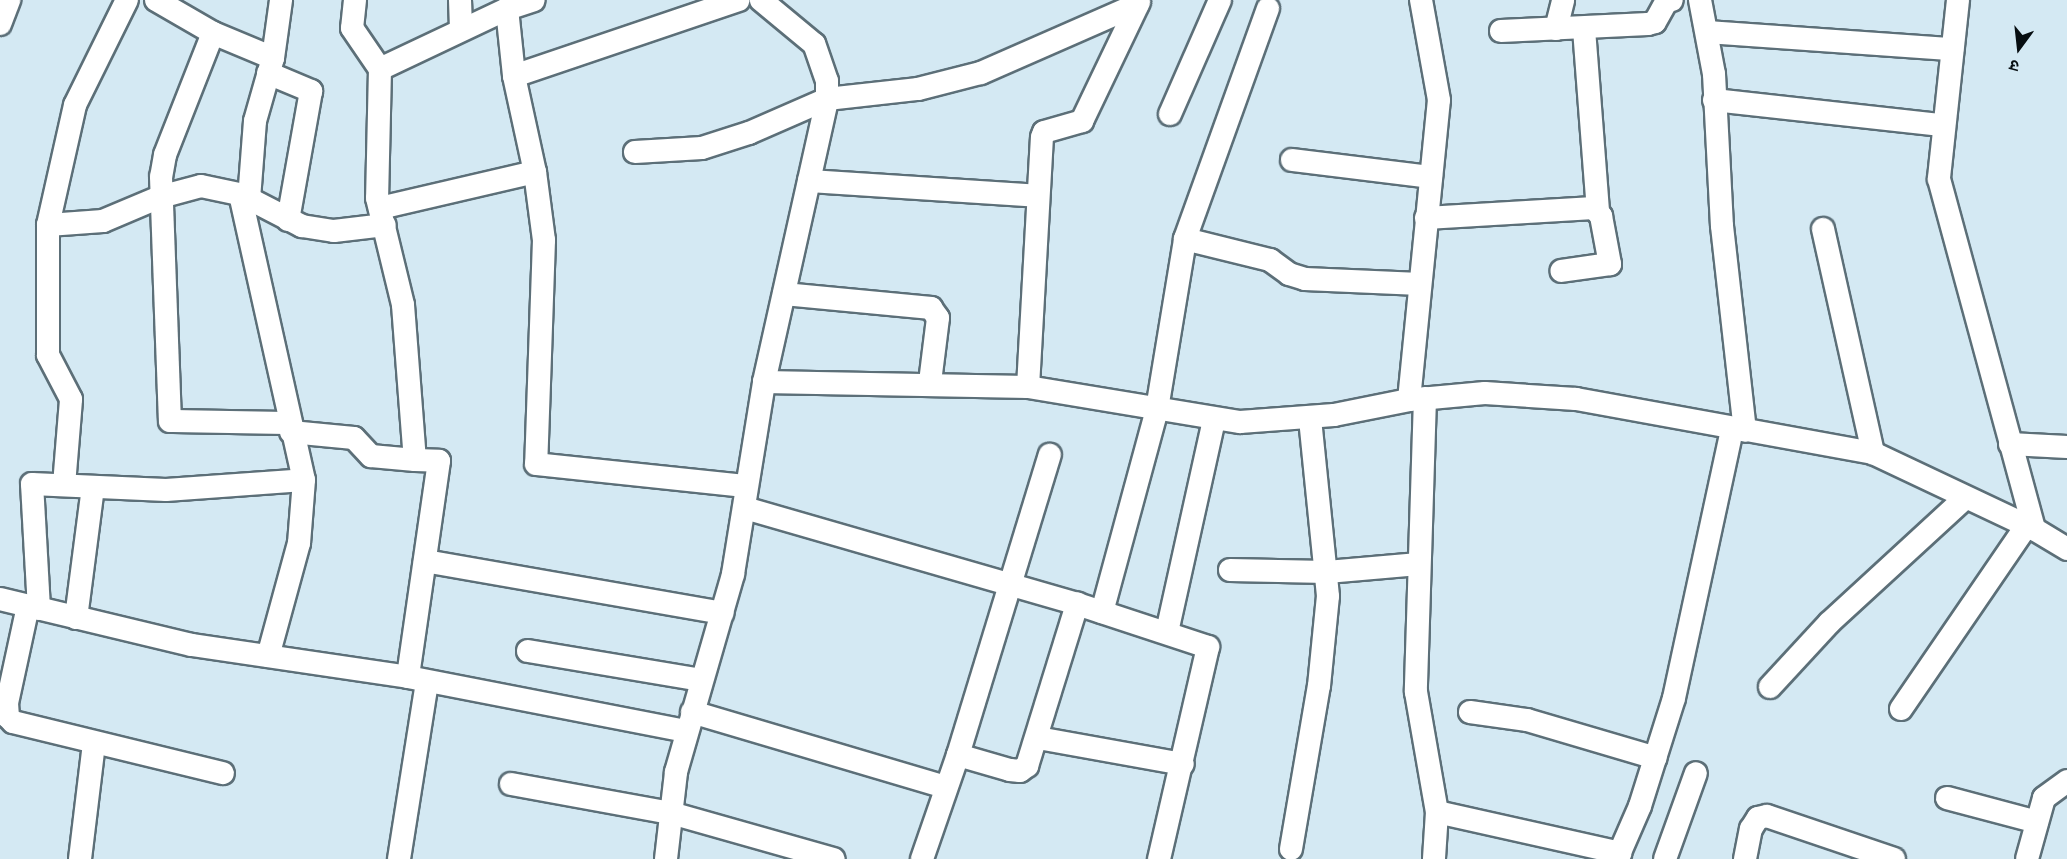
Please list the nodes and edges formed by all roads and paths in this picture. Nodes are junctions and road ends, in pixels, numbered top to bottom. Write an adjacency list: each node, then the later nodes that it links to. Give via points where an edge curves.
1 (9, 0): 19 (street)
2 (127, 0): 46 (street, via 75,105)
3 (156, 0): 25 (street)
4 (281, 0): 27 (street)
5 (355, 0): 28 (street, via 352,28)
6 (460, 0): 22 (street)
7 (534, 0): 18 (street)
8 (738, 0): 29 (street)
9 (761, 0): 30 (street, via 814,44 827,81)
10 (1220, 0): 32 (street)
11 (1421, 0): 37 (street, via 1439,100)
12 (1563, 0): 21 (street)
13 (1672, 0): 20 (street, via 1666,2 1655,22)
14 (1700, 0): 24 (street)
15 (1958, 0): 26 (street)
16 (1139, 2): 30 (street, via 981,73 918,89); 40 (street, via 1082,121 1044,132)
17 (1268, 8): 48 (street)
18 (507, 9): 22 (street); 29 (street)
19 (0, 24)
20 (1584, 28): 21 (street); 42 (street)
21 (1556, 29): 23 (street)
22 (461, 30): 28 (street)
23 (1501, 31)
24 (1707, 32): 26 (street); 31 (street)
25 (213, 33): 27 (street); 41 (street, via 165,155)
26 (1952, 49): 33 (street)
27 (271, 65): 39 (street, via 255,121); 45 (street, via 311,91)
28 (380, 69): 43 (street, via 376,182)
29 (514, 76): 36 (street)
30 (827, 99): 34 (street, via 724,142 702,148); 38 (street)
31 (1714, 100): 33 (street); 60 (street)
32 (1170, 114)
33 (1942, 125): 61 (street, via 1940,179 1944,204)
34 (635, 152)
35 (1292, 160): 37 (street)
36 (535, 172): 43 (street); 69 (street, via 544,240 536,464)
37 (1431, 177): 44 (street)
38 (809, 181): 40 (street); 51 (street)
39 (244, 196): 41 (street, via 201,186); 45 (street); 59 (street)
40 (1038, 196): 54 (street)
41 (160, 197): 46 (street, via 103,221); 59 (street, via 170,421)
42 (1598, 212): 44 (street, via 1587,207); 49 (street, via 1610,264)
43 (382, 217): 45 (street, via 334,231); 65 (street, via 403,305)
44 (1426, 218): 50 (street)
45 (288, 220)
46 (48, 225): 67 (street, via 48,355 72,399)
47 (1822, 229): 63 (street)
48 (1185, 239): 50 (street, via 1270,260 1289,274 1305,279); 56 (street)
49 (1561, 271)
50 (1420, 284): 55 (street)
51 (784, 294): 52 (street); 53 (street, via 931,308 938,318)
52 (765, 382): 53 (street); 69 (street)
53 (930, 382): 54 (street)
54 (1028, 387): 56 (street)
55 (1417, 399): 57 (street); 60 (street, via 1485,393 1537,394); 74 (street)
56 (1157, 409): 58 (street); 81 (street)
57 (1311, 418): 58 (street, via 1275,422); 76 (street)
58 (1214, 420): 84 (street)
59 (290, 428): 65 (street, via 354,438 371,456); 66 (street)
60 (1738, 430): 63 (street); 96 (street, via 1693,623)
61 (2010, 444): 62 (street); 71 (street)
62 (2067, 447)
63 (1873, 453): 70 (street)
64 (1050, 455): 77 (street)
65 (415, 460): 73 (street, via 439,461)
66 (304, 480): 68 (street, via 166,490); 86 (street, via 298,543)
67 (64, 485): 68 (street); 80 (street, via 32,484)
68 (93, 487): 83 (street)
69 (745, 497): 77 (street); 82 (street)
70 (1965, 498): 71 (street); 89 (street, via 1829,623)
71 (2030, 527): 72 (street); 90 (street)
72 (2067, 549)
73 (425, 561): 82 (street); 87 (street)
74 (1419, 564): 76 (street); 104 (street, via 1416,711)
75 (1230, 570): 76 (street)
76 (1327, 572): 107 (street, via 1319,686)
77 (1009, 588): 79 (street); 95 (street)
78 (0, 599): 80 (street)
79 (1077, 604): 81 (street); 93 (street)
80 (33, 607): 83 (street); 94 (street, via 7,703 8,717 22,727)
81 (1102, 612): 84 (street)
82 (722, 613): 88 (street)
83 (76, 618): 86 (street, via 192,645)
84 (1167, 632): 97 (street, via 1208,647)
85 (528, 651): 88 (street)
86 (268, 656): 87 (street)
87 (418, 679): 92 (street); 111 (street)
88 (701, 680): 92 (street)
89 (1770, 687)
90 (1901, 709)
91 (1470, 712): 96 (street, via 1527,720)
92 (689, 722): 102 (street); 105 (street)
93 (1038, 738): 95 (street, via 1027,766 1020,771); 97 (street)
94 (94, 743): 98 (street); 110 (street)
95 (958, 755): 102 (street)
96 (1656, 758): 108 (street)
97 (1183, 764): 114 (street)
98 (223, 773)
99 (1696, 773): 116 (street)
100 (2067, 781): 106 (street, via 2044,798)
101 (511, 784): 105 (street)
102 (946, 787): 109 (street)
103 (1947, 798): 106 (street)
104 (1437, 812): 108 (street); 115 (street)
105 (671, 813): 112 (street); 113 (street)
106 (2037, 822): 119 (street)
107 (1291, 849)
108 (1619, 856)
109 (925, 858)
110 (80, 859)
111 (399, 859)
112 (666, 859)
113 (834, 859)
114 (1159, 859)
115 (1434, 859)
116 (1665, 859)
117 (1745, 859): 118 (street, via 1751,829 1758,818 1767,816)
118 (1894, 859)
119 (2027, 859)

